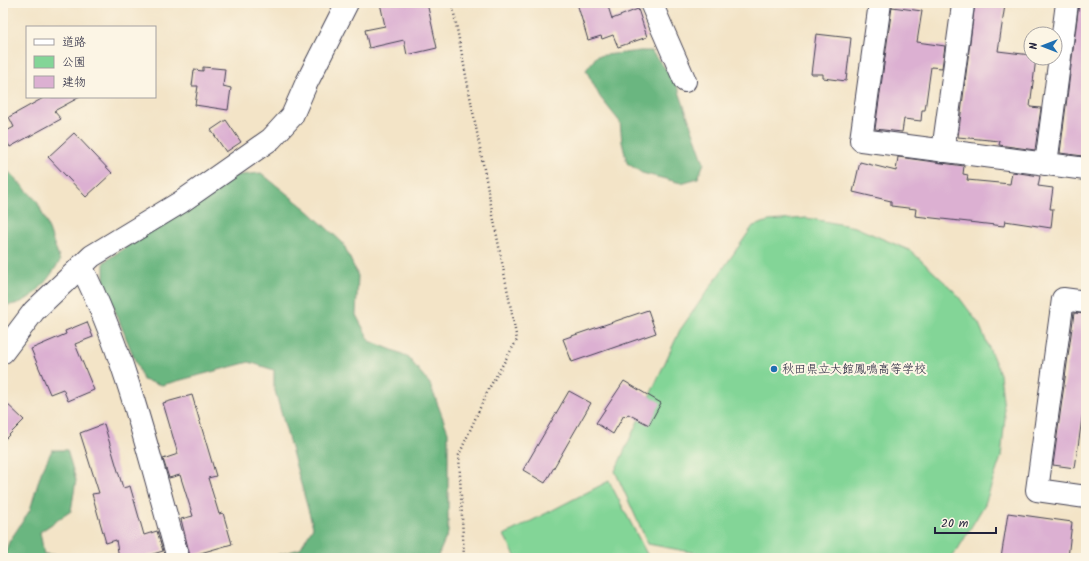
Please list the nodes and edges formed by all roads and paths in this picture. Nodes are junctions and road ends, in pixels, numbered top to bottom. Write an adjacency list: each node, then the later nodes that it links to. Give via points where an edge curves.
1 (347, 3): 11 (street, via 292,116 271,139 181,202 92,256)
2 (452, 3): 16 (path, via 517,340 488,390 460,455)
3 (651, 3): 7 (street)
4 (880, 3): 8 (street, via 861,140)
5 (1067, 3): 9 (street)
6 (959, 4): 8 (street)
7 (685, 81)
8 (943, 151): 9 (street)
9 (1046, 164): 10 (street)
10 (1086, 169)
11 (81, 266): 13 (street, via 34,311); 15 (street, via 95,294 129,384)
12 (1086, 302): 14 (street, via 1063,299 1037,490)
13 (3, 352)
14 (1086, 497)
15 (178, 558)
16 (464, 558)

